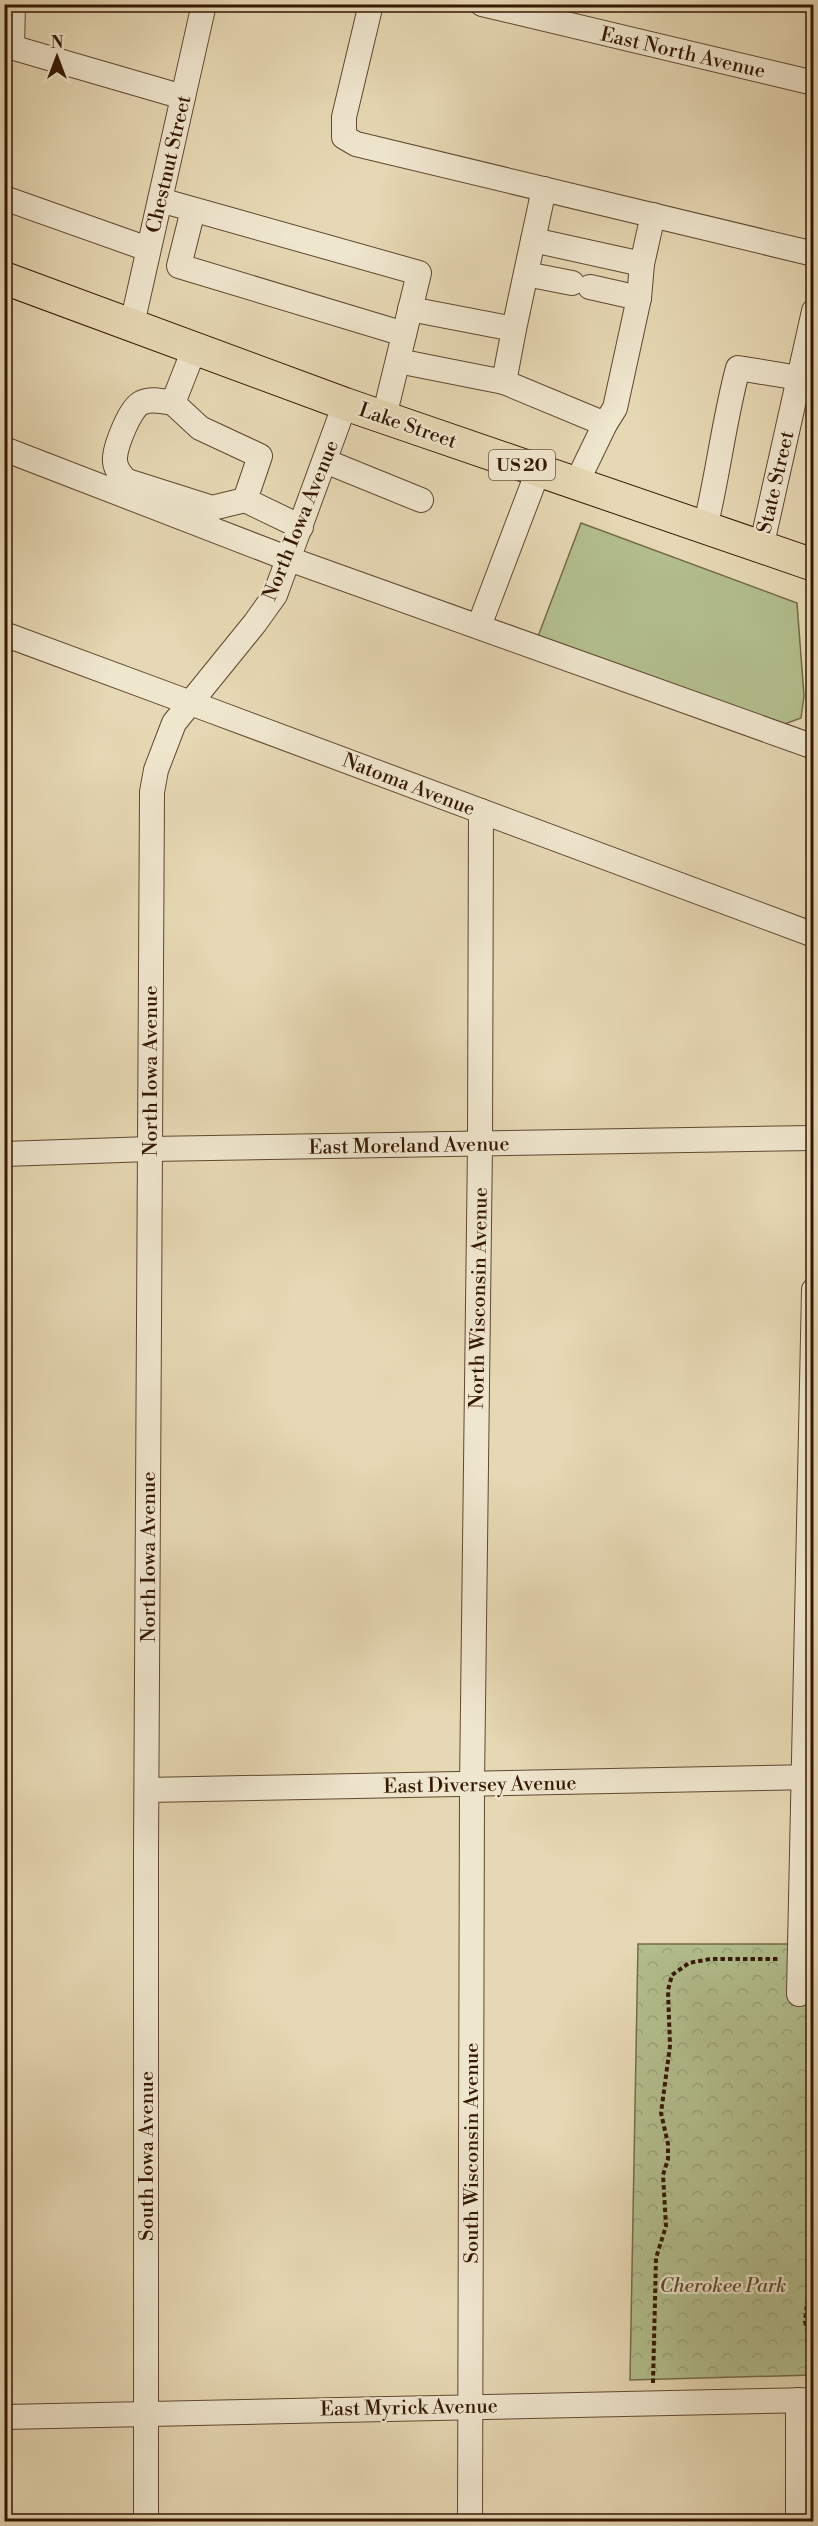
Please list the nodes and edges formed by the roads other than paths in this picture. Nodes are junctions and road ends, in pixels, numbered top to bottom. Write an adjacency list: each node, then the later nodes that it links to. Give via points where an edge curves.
1 (13, 4): 5 (street)
2 (204, 4): 7 (street, Chestnut Street)
3 (371, 4): 8 (street, via 344,117 344,137 356,144)
4 (482, 4): 6 (street, East North Avenue)
5 (8, 47): 7 (street)
6 (813, 82)
7 (183, 97): 10 (street, Chestnut Street)
8 (544, 189): 12 (street); 13 (street)
9 (4, 198): 14 (street)
10 (160, 200): 11 (street); 14 (street, Chestnut Street)
11 (193, 210): 20 (street, via 419,273); 24 (street, via 179,266)
12 (653, 215): 15 (street); 16 (street)
13 (533, 240): 16 (street); 17 (street)
14 (148, 249): 22 (street, Chestnut Street)
15 (813, 254)
16 (642, 264): 19 (street)
17 (526, 274): 19 (street); 23 (street)
18 (4, 278): 22 (main road, Lake Street / US 20)
19 (639, 298): 32 (street, via 615,408)
20 (410, 309): 23 (street); 24 (street)
21 (813, 311): 27 (street, State Street)
22 (132, 324): 25 (main road, Lake Street / US 20)
23 (514, 329): 28 (street)
24 (404, 334): 26 (street)
25 (195, 347): 29 (street); 30 (main road, Lake Street / US 20)
26 (398, 361): 28 (street); 31 (street)
27 (799, 378): 40 (street, via 738,368); 41 (street, State Street)
28 (504, 382): 32 (street)
29 (173, 403): 37 (street, via 200,428 260,456); 37 (street, via 155,399 140,403 130,412 115,457 119,475 212,508)
30 (345, 404): 31 (main road, Lake Street / US 20); 34 (street, North Iowa Avenue)
31 (384, 417): 35 (main road, Lake Street / US 20)
32 (605, 424): 36 (street)
33 (4, 449): 42 (street)
34 (325, 461): 38 (street); 39 (street, North Iowa Avenue)
35 (538, 471): 36 (main road, Lake Street / US 20); 44 (street)
36 (576, 484): 40 (main road, Lake Street / US 20)
37 (245, 500): 39 (street)
38 (421, 500)
39 (301, 527): 42 (street, North Iowa Avenue)
40 (705, 528): 41 (main road, Lake Street / US 20)
41 (761, 548): 43 (main road, Lake Street / US 20)
42 (289, 559): 44 (street); 46 (street, North Iowa Avenue, via 275,595)
43 (813, 565)
44 (479, 626): 47 (street)
45 (4, 634): 46 (street, Natoma Avenue)
46 (189, 703): 48 (street, Natoma Avenue); 52 (street, North Iowa Avenue, via 166,742 152,792)
47 (813, 747)
48 (482, 811): 49 (street, Natoma Avenue); 51 (street, North Wisconsin Avenue)
49 (813, 935)
50 (813, 1138): 51 (street, East Moreland Avenue)
51 (480, 1144): 52 (street, East Moreland Avenue); 57 (street, North Wisconsin Avenue)
52 (150, 1149): 53 (street, East Moreland Avenue); 58 (street, North Iowa Avenue)
53 (4, 1154)
54 (813, 1290): 55 (street)
55 (812, 1375): 56 (street)
56 (809, 1777): 57 (street, East Diversey Avenue); 59 (street)
57 (472, 1785): 58 (street, East Diversey Avenue); 61 (street, South Wisconsin Avenue)
58 (147, 1790): 62 (street, South Iowa Avenue)
59 (799, 1994)
60 (806, 2400): 61 (street, East Myrick Avenue); 66 (street)
61 (470, 2405): 62 (street, East Myrick Avenue); 65 (street, South Wisconsin Avenue)
62 (145, 2414): 63 (street, East Myrick Avenue); 64 (street, South Iowa Avenue)
63 (4, 2417)
64 (146, 2522)
65 (470, 2522)
66 (798, 2522)

